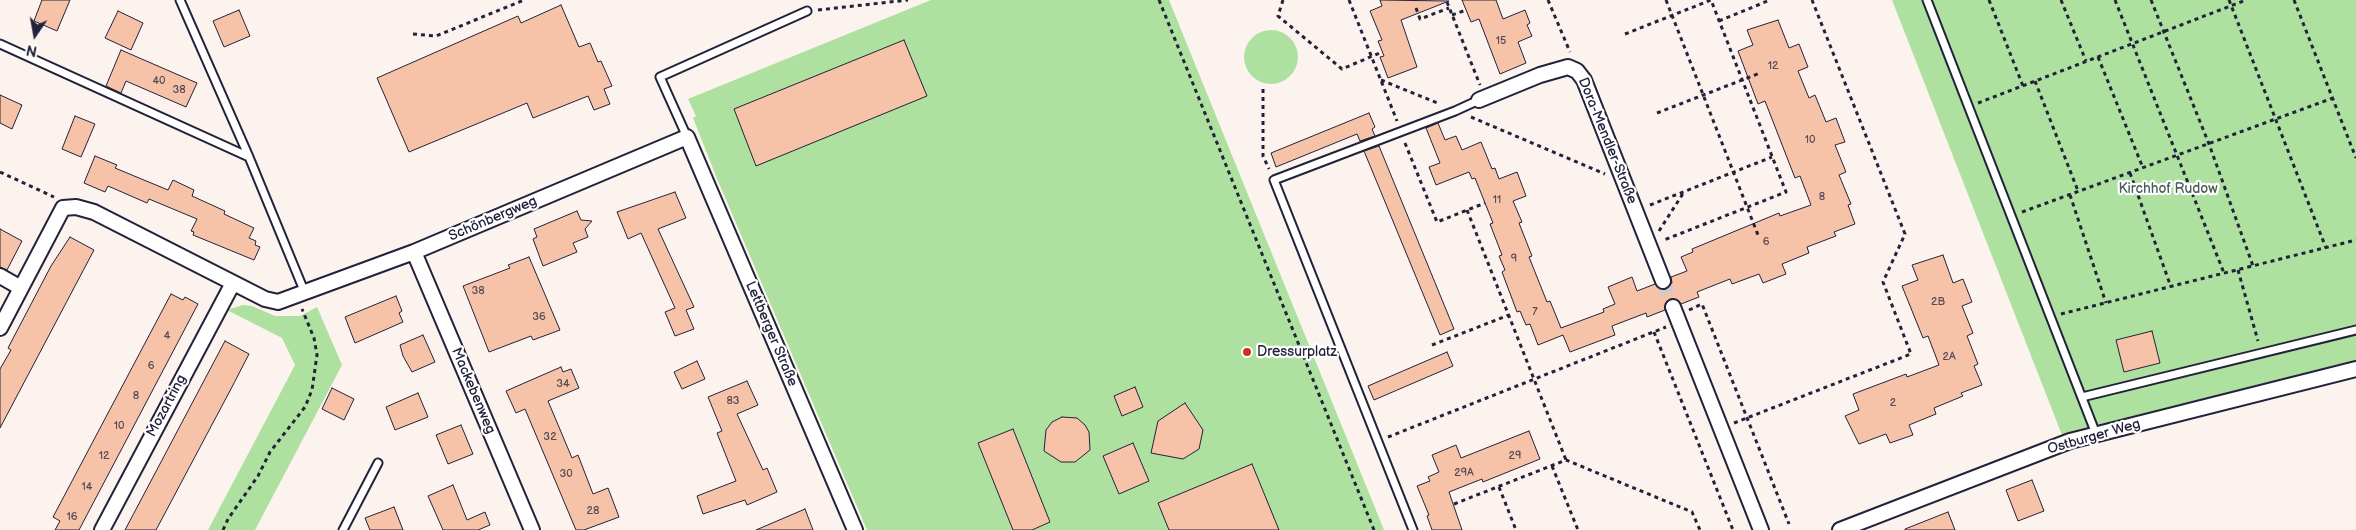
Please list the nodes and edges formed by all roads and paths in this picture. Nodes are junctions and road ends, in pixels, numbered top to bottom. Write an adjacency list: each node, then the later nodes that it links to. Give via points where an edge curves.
1 (180, 0): 52 (lane)
2 (524, 0): 28 (path, via 436,36)
3 (908, 0): 23 (path)
4 (1159, 0): 110 (path)
5 (1283, 0): 32 (path, via 1278,16 1342,69)
6 (1548, 0): 35 (path)
7 (1666, 0): 25 (path)
8 (1770, 0): 26 (path)
9 (1812, 0): 95 (path, via 1905,234 1883,282 1911,354)
10 (1927, 0): 45 (lane)
11 (1989, 0): 40 (path)
12 (2061, 0): 34 (path)
13 (2115, 0): 31 (path)
14 (2151, 0): 27 (path)
15 (2229, 0): 19 (path)
16 (2246, 0): 19 (path)
17 (2294, 0): 44 (path)
18 (1447, 2): 21 (path)
19 (2231, 6): 27 (path); 48 (path)
20 (1416, 8): 21 (path, via 1420,20)
21 (1449, 8): 24 (path)
22 (1466, 10): 24 (path)
23 (807, 11): 49 (lane, via 660,76)
24 (1452, 16): 43 (path)
25 (1672, 16): 26 (path, via 1711,0); 29 (path); 42 (path)
26 (1719, 21): 38 (path)
27 (2164, 31): 31 (path); 50 (path)
28 (413, 34)
29 (1625, 34)
30 (0, 44): 52 (lane)
31 (2133, 44): 33 (path); 51 (path)
32 (1382, 52)
33 (2098, 57): 34 (path); 55 (path)
34 (2086, 61): 39 (path)
35 (1578, 71): 43 (street, Dora-Mendler-Straße, via 1568,67); 60 (street, Dora-Mendler-Straße)
36 (1760, 73): 38 (path)
37 (1380, 80): 46 (path)
38 (1742, 80): 42 (path); 53 (path)
39 (2035, 81): 40 (path); 62 (path)
40 (2023, 86): 45 (path)
41 (1263, 89): 59 (path, via 1263,156)
42 (1703, 95): 47 (path); 57 (path)
43 (1482, 98): 46 (lane)
44 (2333, 98): 48 (path); 54 (path)
45 (1968, 106): 68 (lane)
46 (1455, 111): 59 (lane); 60 (path)
47 (1657, 113)
48 (2276, 119): 50 (path); 72 (path)
49 (687, 138): 73 (street, Schönbergweg); 109 (street, Lettberger Straße)
50 (2209, 144): 51 (path); 74 (path)
51 (2178, 155): 55 (path); 76 (path)
52 (249, 157): 82 (lane)
53 (1772, 157): 57 (path); 65 (path, via 1786,192)
54 (2356, 158)
55 (2143, 168): 58 (path)
56 (0, 172): 64 (path)
57 (1734, 172): 61 (path); 65 (path)
58 (2130, 173): 62 (path); 80 (path)
59 (1274, 180): 98 (lane)
60 (1624, 182): 67 (street, Dora-Mendler-Straße)
61 (1684, 191): 67 (path); 70 (path)
62 (2078, 192): 63 (path)
63 (2070, 194): 68 (path); 83 (path)
64 (69, 207): 79 (street, via 94,212); 81 (street, via 64,208)
65 (1747, 207): 69 (path); 70 (path)
66 (1467, 210): 85 (path)
67 (1635, 210): 70 (street, Dora-Mendler-Straße)
68 (2011, 216): 86 (lane)
69 (1758, 234)
70 (1653, 240): 78 (street, Dora-Mendler-Straße)
71 (2356, 240): 72 (path)
72 (2326, 248): 74 (path)
73 (414, 252): 82 (street, Schönbergweg); 108 (street, Mackebenweg)
74 (2253, 266): 75 (path)
75 (2238, 270): 76 (path); 91 (path)
76 (2224, 273): 80 (path)
77 (0, 276): 81 (street)
78 (1663, 281)
79 (233, 283): 82 (street, via 278,302); 105 (street, Mozartring)
80 (2171, 287): 83 (path)
81 (21, 288): 87 (street)
82 (301, 294): 106 (path, via 315,346 316,373 312,390 305,407 270,452)
83 (2106, 303): 86 (path)
84 (1676, 314): 89 (path); 95 (path, via 1702,304); 96 (street)
85 (1508, 315): 90 (path); 93 (path)
86 (2051, 317): 94 (lane)
87 (0, 328)
88 (2356, 330): 91 (lane)
89 (1654, 332): 93 (path); 115 (path)
90 (1432, 345)
91 (2262, 353): 94 (lane)
92 (2356, 368): 97 (street, Ostburger Weg)
93 (1534, 379): 98 (path); 99 (path)
94 (2082, 397): 97 (lane)
95 (1747, 418): 96 (path); 104 (path)
96 (1721, 428): 116 (street)
97 (2096, 434): 117 (street, Ostburger Weg, via 2070,441)
98 (1378, 440): 111 (lane)
99 (1566, 460): 101 (path); 114 (path, via 1692,512)
100 (378, 463): 107 (lane)
101 (1552, 466): 102 (path); 113 (path)
102 (1499, 487): 103 (path); 112 (path)
103 (1454, 504)
104 (1789, 524)
105 (102, 530)
106 (223, 530)
107 (343, 530)
108 (532, 530)
109 (855, 530)
110 (1374, 530)
111 (1413, 530)
112 (1516, 530)
113 (1578, 530)
114 (1700, 530)
115 (1733, 530)
116 (1761, 530)
117 (1840, 530)

